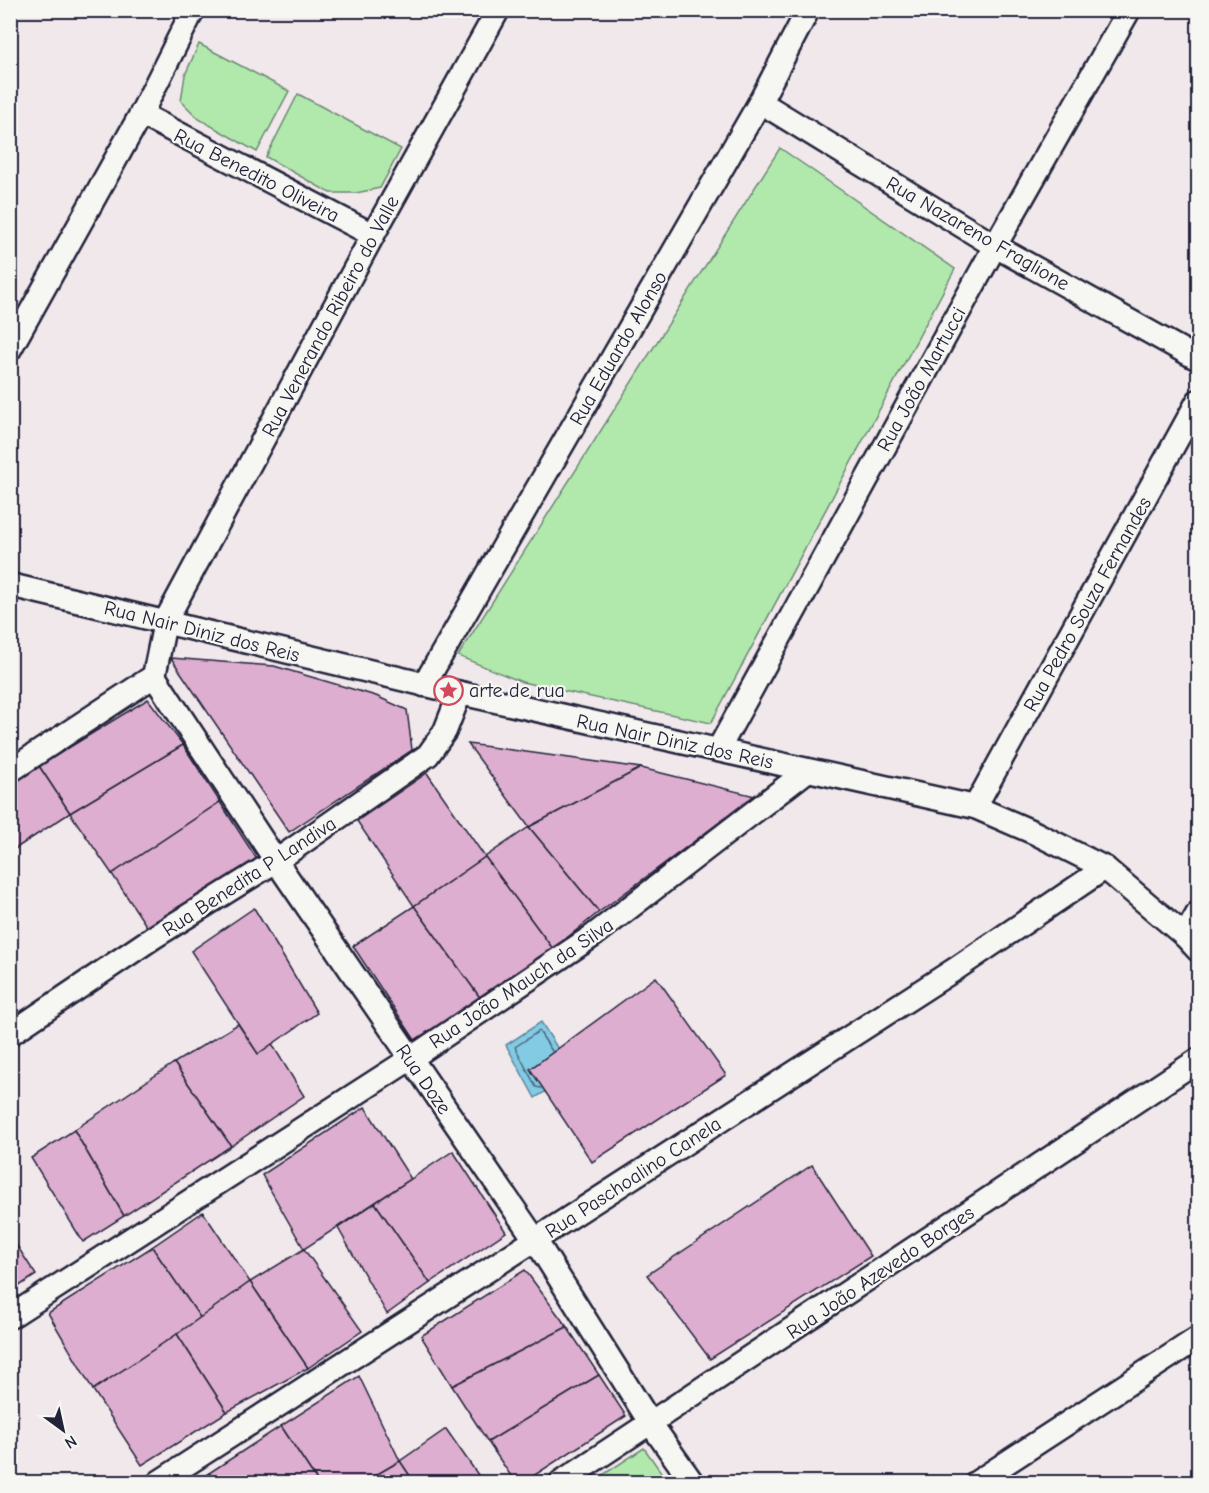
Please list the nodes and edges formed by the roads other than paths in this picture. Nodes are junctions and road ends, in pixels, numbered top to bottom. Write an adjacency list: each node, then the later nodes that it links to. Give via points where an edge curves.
1 (193, 10): 6 (street)
2 (498, 10): 7 (street, Rua Venerando Ribeiro do Valle)
3 (808, 10): 5 (street, Rua Eduardo Alonso)
4 (1129, 10): 8 (street, Rua João Martucci)
5 (760, 102): 8 (street, Rua Nazareno Fraglione); 15 (street, Rua Eduardo Alonso)
6 (141, 114): 7 (street, Rua Benedito Oliveira); 9 (street)
7 (373, 235): 13 (street, Rua Venerando Ribeiro do Valle)
8 (995, 246): 10 (street, Rua Nazareno Fraglione); 17 (street, Rua João Martucci)
9 (10, 349)
10 (1198, 359)
11 (1198, 401): 20 (street, Rua Pedro Souza Fernandes)
12 (10, 585): 13 (street, Rua Nair Diniz dos Reis)
13 (165, 622): 14 (street, Rua Venerando Ribeiro do Valle); 15 (street, Rua Nair Diniz dos Reis)
14 (154, 676): 19 (street); 21 (street, Rua Doze)
15 (424, 685): 16 (street, Rua Nair Diniz dos Reis)
16 (460, 693): 17 (street, Rua Nair Diniz dos Reis); 21 (street, Rua Benedita P Landiva, via 445,731 428,755)
17 (718, 750): 18 (street, Rua Nair Diniz dos Reis)
18 (808, 770): 20 (street, Rua Nair Diniz dos Reis); 26 (street, Rua João Mauch da Silva, via 594,935)
19 (10, 771)
20 (975, 807): 22 (street, Rua Nair Diniz dos Reis)
21 (276, 861): 25 (street, Rua Benedita P Landiva); 26 (street, Rua Doze)
22 (1105, 868): 24 (street, Rua Nair Diniz dos Reis); 28 (street, Rua Paschoalino Canela)
23 (1198, 913): 24 (street)
24 (1192, 943)
25 (10, 1034)
26 (410, 1059): 28 (street, Rua Doze); 29 (street, Rua João Mauch da Silva)
27 (1198, 1060): 31 (street, Rua João Azevedo Borges)
28 (536, 1240): 31 (street, Rua Doze); 32 (street, Rua Paschoalino Canela)
29 (10, 1317)
30 (1198, 1338): 35 (street)
31 (651, 1424): 33 (street, Rua João Azevedo Borges); 34 (street, Rua Doze)
32 (159, 1482)
33 (561, 1482)
34 (692, 1482)
35 (977, 1482)

